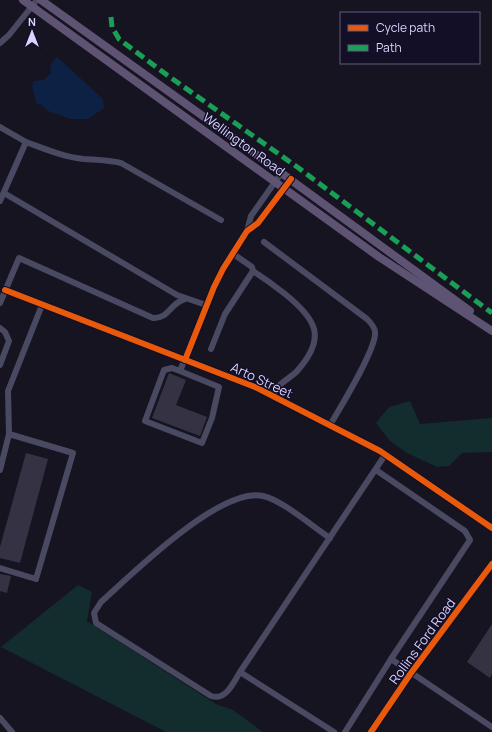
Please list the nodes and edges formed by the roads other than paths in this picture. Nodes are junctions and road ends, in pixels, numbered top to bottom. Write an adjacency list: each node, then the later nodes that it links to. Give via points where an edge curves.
1 (23, 0): 3 (main road, Wellington Road)
2 (41, 0): 7 (main road, Wellington Road)
3 (34, 3): 4 (street); 9 (main road, Wellington Road)
4 (0, 43)
5 (0, 127): 6 (street)
6 (26, 142): 11 (street); 13 (street, via 56,154 121,163)
7 (282, 172): 8 (main road, Wellington Road); 9 (street)
8 (291, 179): 10 (street); 24 (main road, Wellington Road, via 457,301)
9 (276, 181): 10 (main road, Wellington Road); 14 (street, via 251,216)
10 (285, 188): 14 (street, via 258,223); 24 (main road, Wellington Road, via 379,257)
11 (4, 193): 12 (street); 19 (street)
12 (0, 201)
13 (221, 220)
14 (247, 231): 16 (street)
15 (264, 242): 32 (street, via 367,319 375,331 374,341 353,386)
16 (232, 253): 17 (street, via 252,267); 22 (street)
17 (253, 271): 25 (street, via 225,314); 31 (street, via 297,304 311,319 315,334 309,356)
18 (5, 290): 19 (street, via 19,258 153,318 165,316 177,301); 20 (street); 21 (street, Arto Street)
19 (185, 299): 22 (street)
20 (0, 303)
21 (42, 305): 26 (street, Arto Street); 33 (street, via 10,384 7,400)
22 (206, 305): 26 (street)
23 (0, 328): 27 (street, via 9,341)
24 (492, 330)
25 (211, 348)
26 (185, 360): 28 (street); 29 (street, Arto Street)
27 (0, 365)
28 (180, 371): 30 (street); 30 (street, via 172,368 164,370 146,421 202,443 212,418)
29 (224, 374): 30 (street); 31 (street, Arto Street)
30 (219, 387)
31 (272, 396): 32 (street, Arto Street)
32 (330, 425): 34 (street, Arto Street)
33 (9, 434): 35 (street); 40 (street, via 72,453 36,579)
34 (385, 455): 36 (street); 37 (street, Arto Street)
35 (0, 470)
36 (376, 470): 38 (street); 41 (street, via 465,530 470,540)
37 (492, 528)
38 (330, 538): 42 (street); 42 (street, via 272,499 258,495 241,498 206,514 173,539 101,602 94,613 96,623 211,696 219,697 226,693)
39 (492, 564): 43 (street, Rollins Ford Road)
40 (0, 568)
41 (391, 659): 43 (street); 48 (street)
42 (240, 672): 47 (street)
43 (411, 672): 45 (street); 49 (street, Rollins Ford Road)
44 (0, 718): 46 (street)
45 (492, 727)
46 (12, 732)
47 (334, 732)
48 (345, 732)
49 (371, 732)

